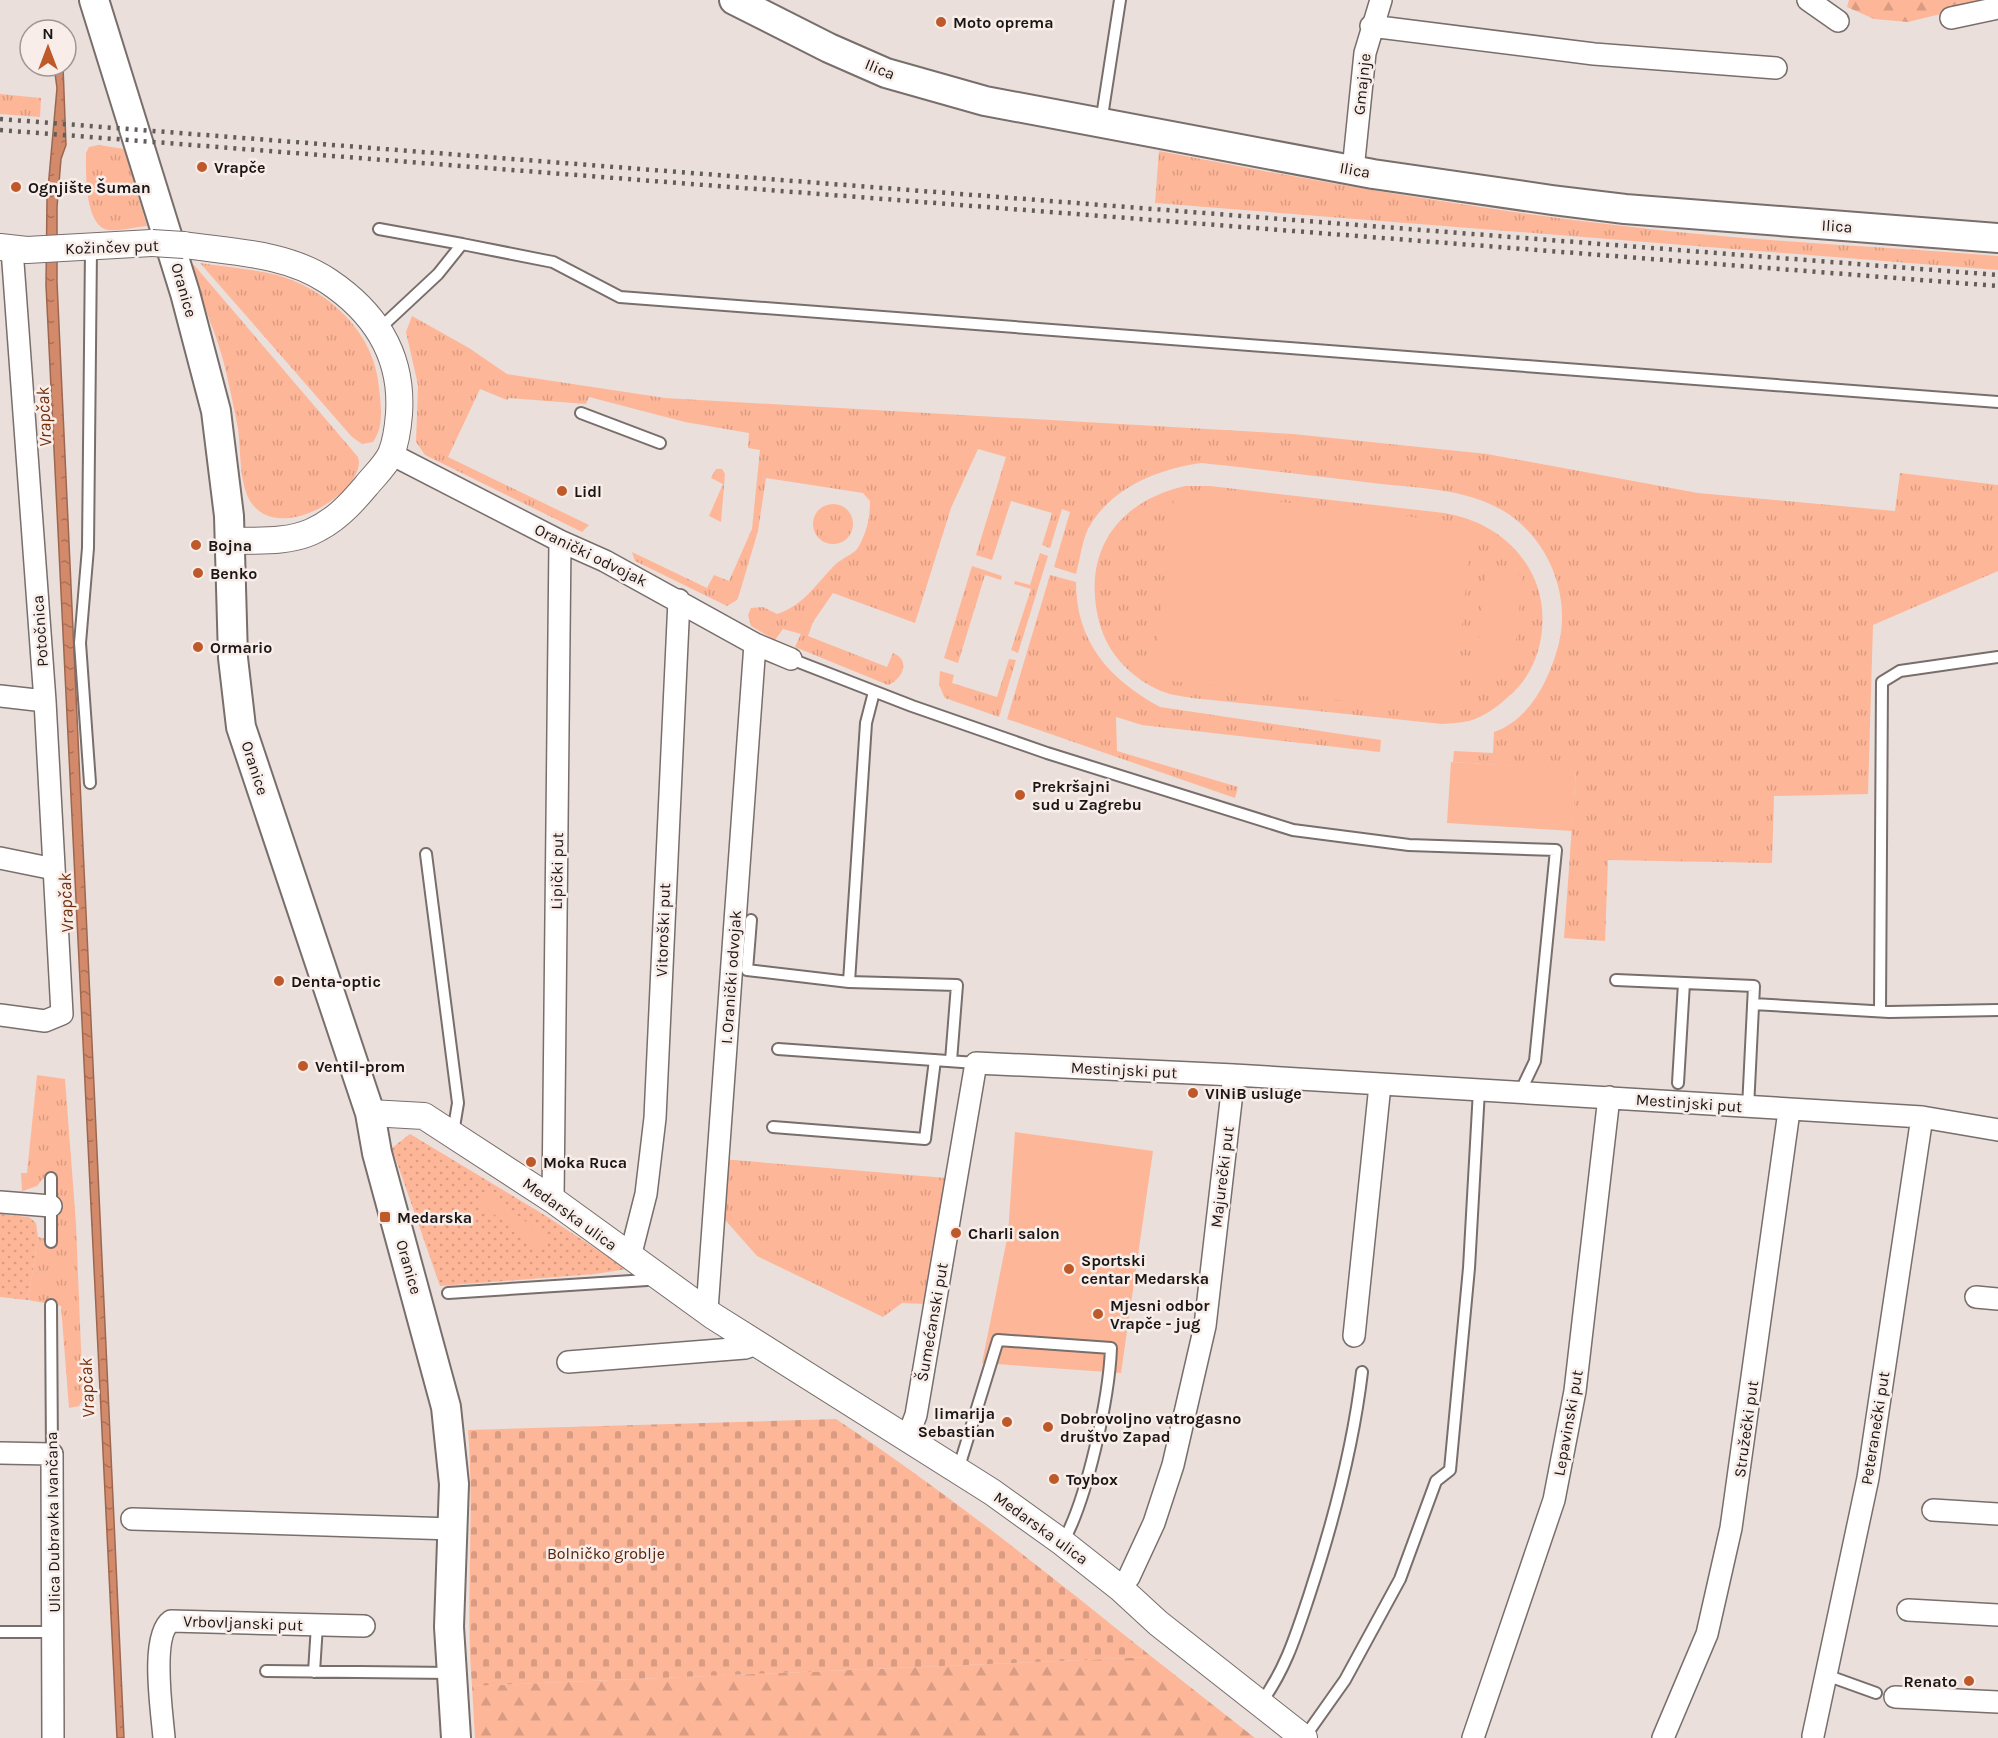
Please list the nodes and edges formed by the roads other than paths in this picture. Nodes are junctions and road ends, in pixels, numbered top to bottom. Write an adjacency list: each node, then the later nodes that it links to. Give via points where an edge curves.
1 (94, 0): 23 (main road, Oranice, via 185,293 216,411)
2 (734, 0): 11 (main road, Ilica, via 886,73 985,101)
3 (1120, 0): 11 (lane)
4 (1381, 0): 9 (street, Gmajnje)
5 (1808, 0): 8 (street)
6 (1998, 9): 7 (street)
7 (1951, 18)
8 (1838, 21)
9 (1371, 26): 10 (street, via 1594,54); 12 (street, Gmajnje)
10 (1776, 68)
11 (1101, 123): 12 (main road, Ilica)
12 (1353, 170): 14 (main road, Ilica, via 1625,209)
13 (379, 229): 15 (lane)
14 (1998, 238)
15 (462, 244): 18 (lane, via 438,274); 19 (lane, via 553,262 620,297)
16 (82, 248): 17 (street, Kožinčev put); 18 (street, Kožinčev put, bridge, via 152,243 276,259 307,270 346,295); 32 (lane, via 88,548 80,643)
17 (13, 249): 31 (street, Potočnica)
18 (378, 330): 22 (street, Kožinčev put, via 398,371 398,428)
19 (1998, 402)
20 (581, 413): 21 (lane)
21 (660, 443)
22 (391, 454): 23 (street, Kožinčev put, via 343,513 310,532 280,539); 24 (street, Oranički odvojak)
23 (230, 541): 56 (main road, Oranice, via 233,668 241,727)
24 (560, 541): 25 (street, Oranički odvojak); 62 (street, Lipički put)
25 (679, 600): 26 (street, Oranički odvojak); 66 (street, Vitoroški put, via 655,1118 646,1194)
26 (755, 644): 28 (street, Oranički odvojak); 72 (street, I. Oranički odvojak)
27 (1998, 657): 42 (lane, via 1900,671 1882,682)
28 (791, 659): 29 (lane)
29 (874, 692): 38 (lane, via 866,723); 50 (lane, via 1058,757 1293,830 1409,845 1556,850 1535,1061)
30 (0, 696): 31 (street)
31 (45, 701): 35 (street, Potočnica)
32 (90, 783)
33 (426, 854): 60 (lane, via 458,1103)
34 (0, 858): 35 (street)
35 (54, 869): 43 (street, Potočnica, via 62,1014 45,1021)
36 (751, 920): 38 (lane, via 747,970)
37 (1616, 980): 39 (lane)
38 (849, 982): 46 (lane, via 957,985)
39 (1684, 983): 40 (lane, via 1754,987); 49 (lane)
40 (1753, 1004): 42 (lane); 54 (lane)
41 (1998, 1010): 42 (lane)
42 (1880, 1011)
43 (0, 1015)
44 (778, 1049): 45 (lane)
45 (934, 1060): 46 (lane); 58 (lane, via 924,1139)
46 (951, 1061): 47 (lane)
47 (976, 1063): 48 (street, Mestinjski put); 77 (street, Šumećanski put, via 916,1415)
48 (1234, 1075): 51 (street, Mestinjski put); 86 (street, Majurečki put, via 1205,1326 1173,1466 1155,1523)
49 (1678, 1083)
50 (1524, 1084)
51 (1380, 1085): 52 (street, Mestinjski put); 73 (street)
52 (1479, 1090): 53 (street, Mestinjski put); 104 (lane, via 1469,1268 1450,1470 1436,1481 1400,1579 1345,1680)
53 (1609, 1097): 54 (street, Mestinjski put); 105 (street, Lepavinski put, via 1575,1391 1554,1500)
54 (1748, 1108): 55 (street, Mestinjski put)
55 (1789, 1111): 57 (street, Mestinjski put); 106 (street, Stružečki put, via 1731,1528 1707,1634)
56 (370, 1113): 60 (street, Medarska ulica, via 424,1116); 84 (main road, Oranice, via 377,1153 446,1407 454,1484)
57 (1922, 1118): 59 (street, Mestinjski put); 96 (street, Peteranečki put, via 1868,1478)
58 (773, 1127)
59 (1998, 1130)
60 (453, 1134): 62 (street, Medarska ulica)
61 (51, 1178): 64 (lane)
62 (554, 1200): 66 (street, Medarska ulica)
63 (0, 1202): 64 (street)
64 (51, 1206): 65 (lane)
65 (51, 1242)
66 (630, 1257): 67 (street, Medarska ulica)
67 (653, 1274): 68 (lane, via 647,1280 637,1281); 72 (street, Medarska ulica)
68 (448, 1293)
69 (1976, 1297): 70 (street)
70 (1998, 1299)
71 (51, 1305): 79 (lane, Ulica Dubravka Ivančana)
72 (707, 1310): 74 (street, Medarska ulica)
73 (1354, 1336)
74 (759, 1343): 75 (street, via 745,1348); 77 (street, Medarska ulica)
75 (568, 1362)
76 (1362, 1372): 99 (lane, via 1356,1425 1321,1559 1286,1664)
77 (908, 1436): 80 (street, Medarska ulica)
78 (0, 1453): 79 (street)
79 (52, 1454): 92 (street, Ulica Dubravka Ivančana)
80 (958, 1470): 85 (street, Medarska ulica); 85 (lane, via 998,1340 1112,1348 1105,1404 1080,1499)
81 (1933, 1510): 82 (street)
82 (1998, 1514)
83 (132, 1519): 84 (street)
84 (453, 1529): 95 (main road, Oranice, via 449,1600)
85 (1063, 1543): 86 (street, Medarska ulica)
86 (1120, 1588): 99 (street, Medarska ulica)
87 (1908, 1610): 88 (street)
88 (1998, 1615)
89 (316, 1625): 90 (street, Vrbovljanski put); 94 (lane); 102 (street, Vrbovljanski put, via 194,1621 166,1624 159,1646)
90 (364, 1626)
91 (0, 1632): 92 (lane)
92 (54, 1632): 101 (street, Ulica Dubravka Ivančana)
93 (266, 1671): 94 (lane)
94 (314, 1672): 95 (lane)
95 (452, 1673): 103 (main road, Oranice)
96 (1826, 1675): 97 (lane); 100 (street, Peteranečki put)
97 (1886, 1695): 98 (street)
98 (1998, 1702)
99 (1260, 1704): 104 (street, Medarska ulica)
100 (1813, 1737)
101 (53, 1738)
102 (164, 1738)
103 (456, 1738)
104 (1304, 1738)
105 (1473, 1738)
106 (1664, 1738)

